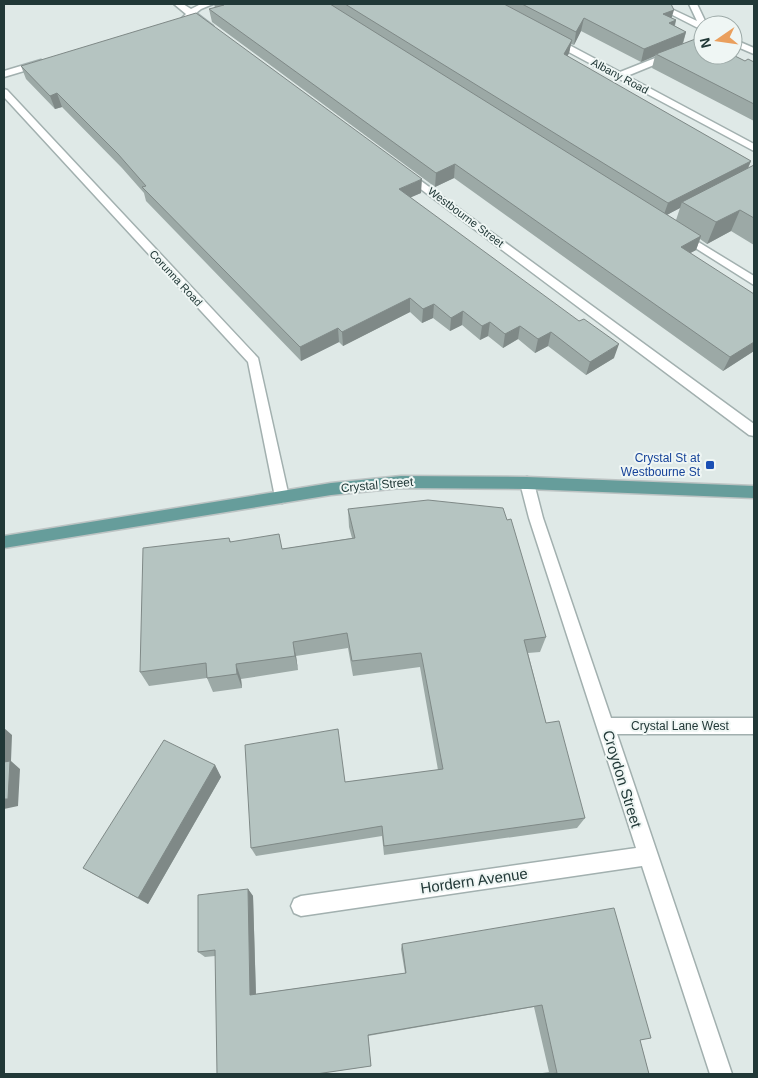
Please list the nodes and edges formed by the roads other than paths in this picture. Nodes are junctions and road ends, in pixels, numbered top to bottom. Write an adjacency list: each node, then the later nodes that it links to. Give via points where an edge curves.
1 (178, 4): 4 (street)
2 (209, 4): 4 (street, via 198,7)
3 (655, 4): 5 (street)
4 (191, 14): 6 (street); 7 (street)
5 (693, 21)
6 (174, 22)
7 (216, 31)
8 (544, 35): 12 (street, Albany Road)
9 (693, 46): 12 (street)
10 (51, 60): 11 (street)
11 (4, 74)
12 (619, 76): 14 (street, Albany Road)
13 (4, 92): 21 (street, Corunna Road, via 254,361)
14 (754, 148)
15 (397, 166): 18 (street, Westbourne Street)
16 (671, 228): 17 (street)
17 (754, 281)
18 (754, 431)
19 (528, 483): 20 (main road, Crystal Street); 21 (main road, Crystal Street, via 401,482); 23 (street, Croydon Street, via 536,518)
20 (754, 492)
21 (282, 497): 22 (main road, Crystal Street)
22 (4, 542)
23 (606, 726): 24 (street, Crystal Lane West); 25 (street, Croydon Street)
24 (754, 726)
25 (646, 856): 26 (street, Hordern Avenue); 27 (street, Croydon Street)
26 (301, 906)
27 (721, 1074)

